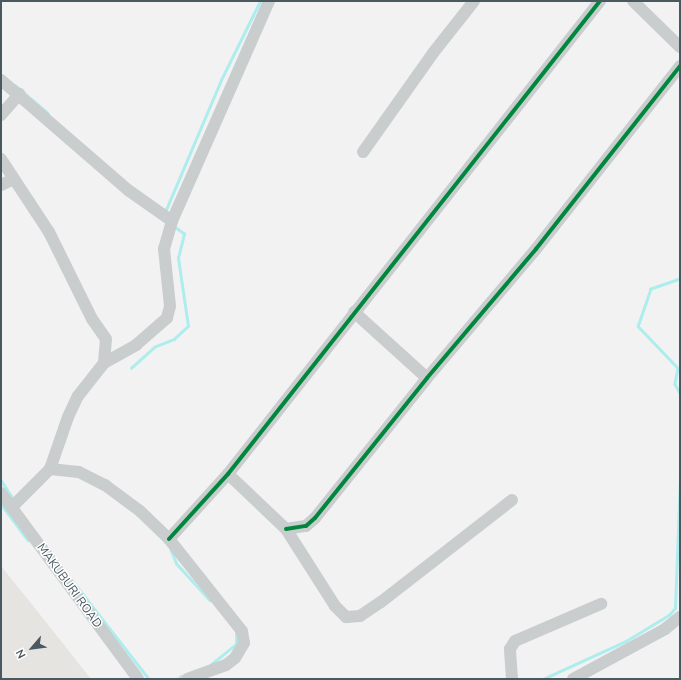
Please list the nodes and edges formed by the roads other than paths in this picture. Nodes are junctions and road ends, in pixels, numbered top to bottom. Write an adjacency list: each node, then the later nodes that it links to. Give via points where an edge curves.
1 (269, 1): 14 (street)
2 (474, 1): 10 (street, via 433,53)
3 (600, 1): 15 (street)
4 (633, 1): 5 (street)
5 (680, 47)
6 (680, 66): 17 (street, via 536,249)
7 (1, 80): 8 (street)
8 (19, 94): 9 (street); 14 (street, via 128,190)
9 (1, 115)
10 (363, 152)
11 (1, 159): 12 (street)
12 (14, 179): 13 (street); 16 (street, via 49,232 92,319 106,339)
13 (1, 185)
14 (172, 221): 16 (street, via 164,249 170,306 166,318 136,345)
15 (354, 312): 17 (street); 19 (street)
16 (104, 363): 18 (street, via 78,396)
17 (427, 378): 23 (street, via 315,518 306,526)
18 (50, 469): 22 (street); 24 (street, via 79,472 104,485 140,511)
19 (228, 474): 23 (street); 24 (street)
20 (1, 493): 22 (street, MAKUBURI ROAD)
21 (512, 500): 23 (street, via 381,602 353,618 346,617 335,606)
22 (12, 507): 27 (street, MAKUBURI ROAD)
23 (286, 529)
24 (169, 539): 28 (street, via 244,637 240,651 226,665)
25 (602, 604): 29 (street, via 515,641 510,649)
26 (680, 617): 30 (street, via 665,629)
27 (138, 679)
28 (187, 679)
29 (512, 679)
30 (573, 679)

